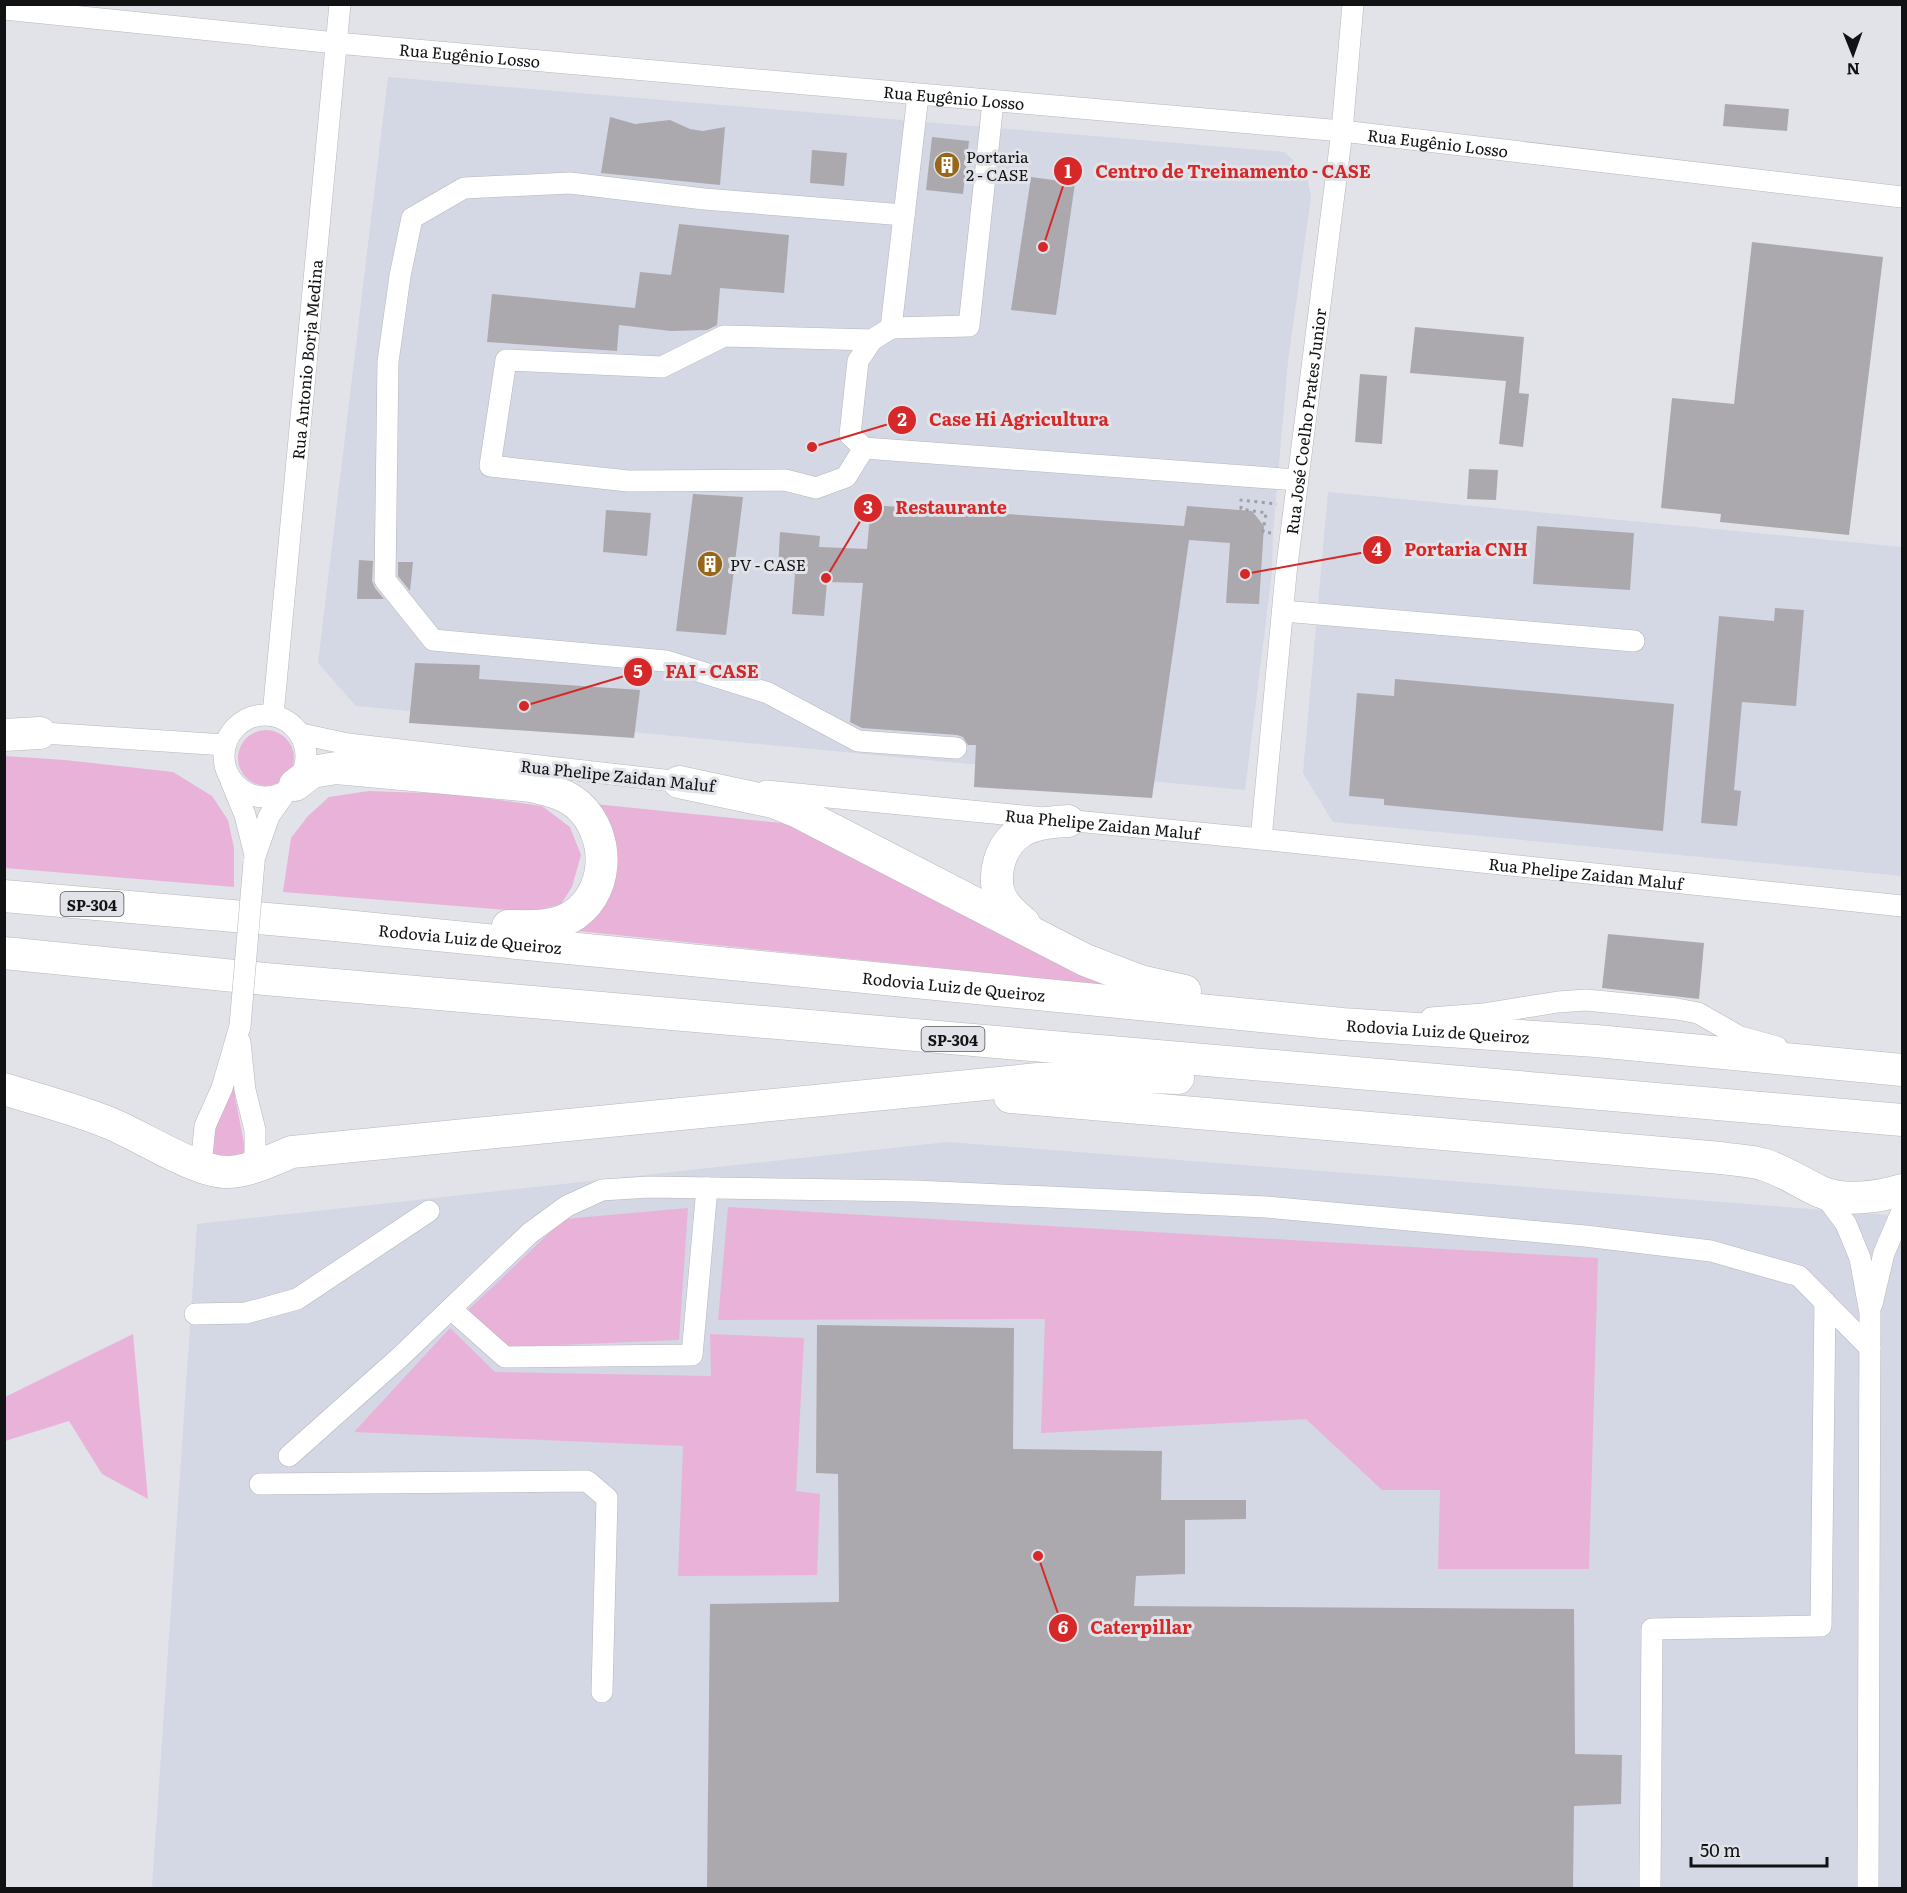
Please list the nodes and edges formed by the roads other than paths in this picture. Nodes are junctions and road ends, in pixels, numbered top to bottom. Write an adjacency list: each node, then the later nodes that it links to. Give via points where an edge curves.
1 (340, 4): 4 (street, Rua Antonio Borja Medina)
2 (1353, 4): 7 (street, Rua José Coelho Prates Junior)
3 (4, 9): 4 (street, Rua Eugênio Losso)
4 (336, 43): 5 (street, Rua Eugênio Losso); 16 (street, Rua Antonio Borja Medina)
5 (918, 95): 6 (street, Rua Eugênio Losso); 9 (street)
6 (993, 102): 7 (street, Rua Eugênio Losso); 10 (street, via 969,326)
7 (1342, 131): 8 (street, Rua Eugênio Losso); 13 (street, Rua José Coelho Prates Junior)
8 (1902, 197)
9 (904, 215): 10 (street); 22 (street, via 704,199 570,183 464,188 412,218 388,362 385,580 433,640 666,661 768,693 858,741)
10 (891, 327): 11 (street)
11 (872, 340): 12 (street, via 858,361 850,435); 12 (street, via 724,336 662,367 506,360 490,466 628,481 785,480 816,488 846,477)
12 (864, 448): 13 (street)
13 (1298, 480): 14 (street, Rua José Coelho Prates Junior)
14 (1283, 611): 15 (street); 27 (street, Rua José Coelho Prates Junior)
15 (1634, 641)
16 (273, 715): 19 (street); 21 (street, via 250,717 240,723)
17 (4, 729): 18 (street)
18 (40, 733): 20 (highway); 21 (street)
19 (301, 734): 24 (street, Rua Phelipe Zaidan Maluf, via 348,744); 25 (street, via 306,766)
20 (4, 735)
21 (225, 745): 23 (street, via 224,759)
22 (956, 748)
23 (230, 778): 25 (street, via 249,794 261,797); 28 (street, via 245,815)
24 (679, 782): 26 (street, Rua Phelipe Zaidan Maluf); 34 (highway, via 773,802 798,812)
25 (290, 789): 28 (street, via 269,816); 33 (highway, via 312,772 336,768 532,786 577,803 589,816 602,852 602,870 595,893 566,920 545,926)
26 (1068, 821): 27 (street, Rua Phelipe Zaidan Maluf); 34 (highway, via 1019,832 1001,855 997,884 1000,897)
27 (1261, 839): 31 (street, Rua Phelipe Zaidan Maluf)
28 (255, 858): 37 (street, bridge)
29 (4, 881): 32 (highway)
30 (4, 896): 32 (highway, Rodovia Luiz de Queiroz / SP-304)
31 (1902, 906)
32 (180, 912): 33 (highway, Rodovia Luiz de Queiroz / SP-304)
33 (314, 923): 36 (highway, Rodovia Luiz de Queiroz / SP-304)
34 (1041, 938): 36 (highway, via 1140,981)
35 (4, 953): 41 (highway, SP-304)
36 (1342, 1024): 38 (highway, Rodovia Luiz de Queiroz / SP-304)
37 (239, 1028): 43 (street, via 222,1088 205,1126); 44 (street, via 245,1090 255,1130)
38 (1902, 1068)
39 (4, 1089): 43 (highway, via 110,1123)
40 (929, 1090): 41 (highway, via 1038,1079 1146,1077); 44 (highway, via 292,1152); 47 (highway, via 1721,1158 1762,1164)
41 (1562, 1092): 42 (highway, SP-304)
42 (1902, 1120)
43 (201, 1166): 44 (highway, via 225,1172)
44 (255, 1166)
45 (708, 1188): 50 (street, via 915,1191 1266,1208 1585,1236 1712,1251 1799,1276); 51 (street, via 602,1190 567,1206 530,1233); 51 (street, via 692,1355 505,1357)
46 (1902, 1190): 47 (highway, via 1855,1198)
47 (1823, 1193): 52 (street, via 1846,1224 1860,1258)
48 (429, 1211): 53 (street, via 297,1299 246,1313)
49 (1902, 1211): 52 (street, via 1884,1253)
50 (1825, 1302): 54 (street); 58 (street, via 1821,1626 1652,1629)
51 (451, 1309): 55 (street)
52 (1870, 1313): 54 (street)
53 (195, 1314)
54 (1870, 1347): 59 (street)
55 (289, 1456)
56 (260, 1484): 57 (street, via 587,1481 607,1498)
57 (602, 1692)
58 (1650, 1888)
59 (1868, 1888)

